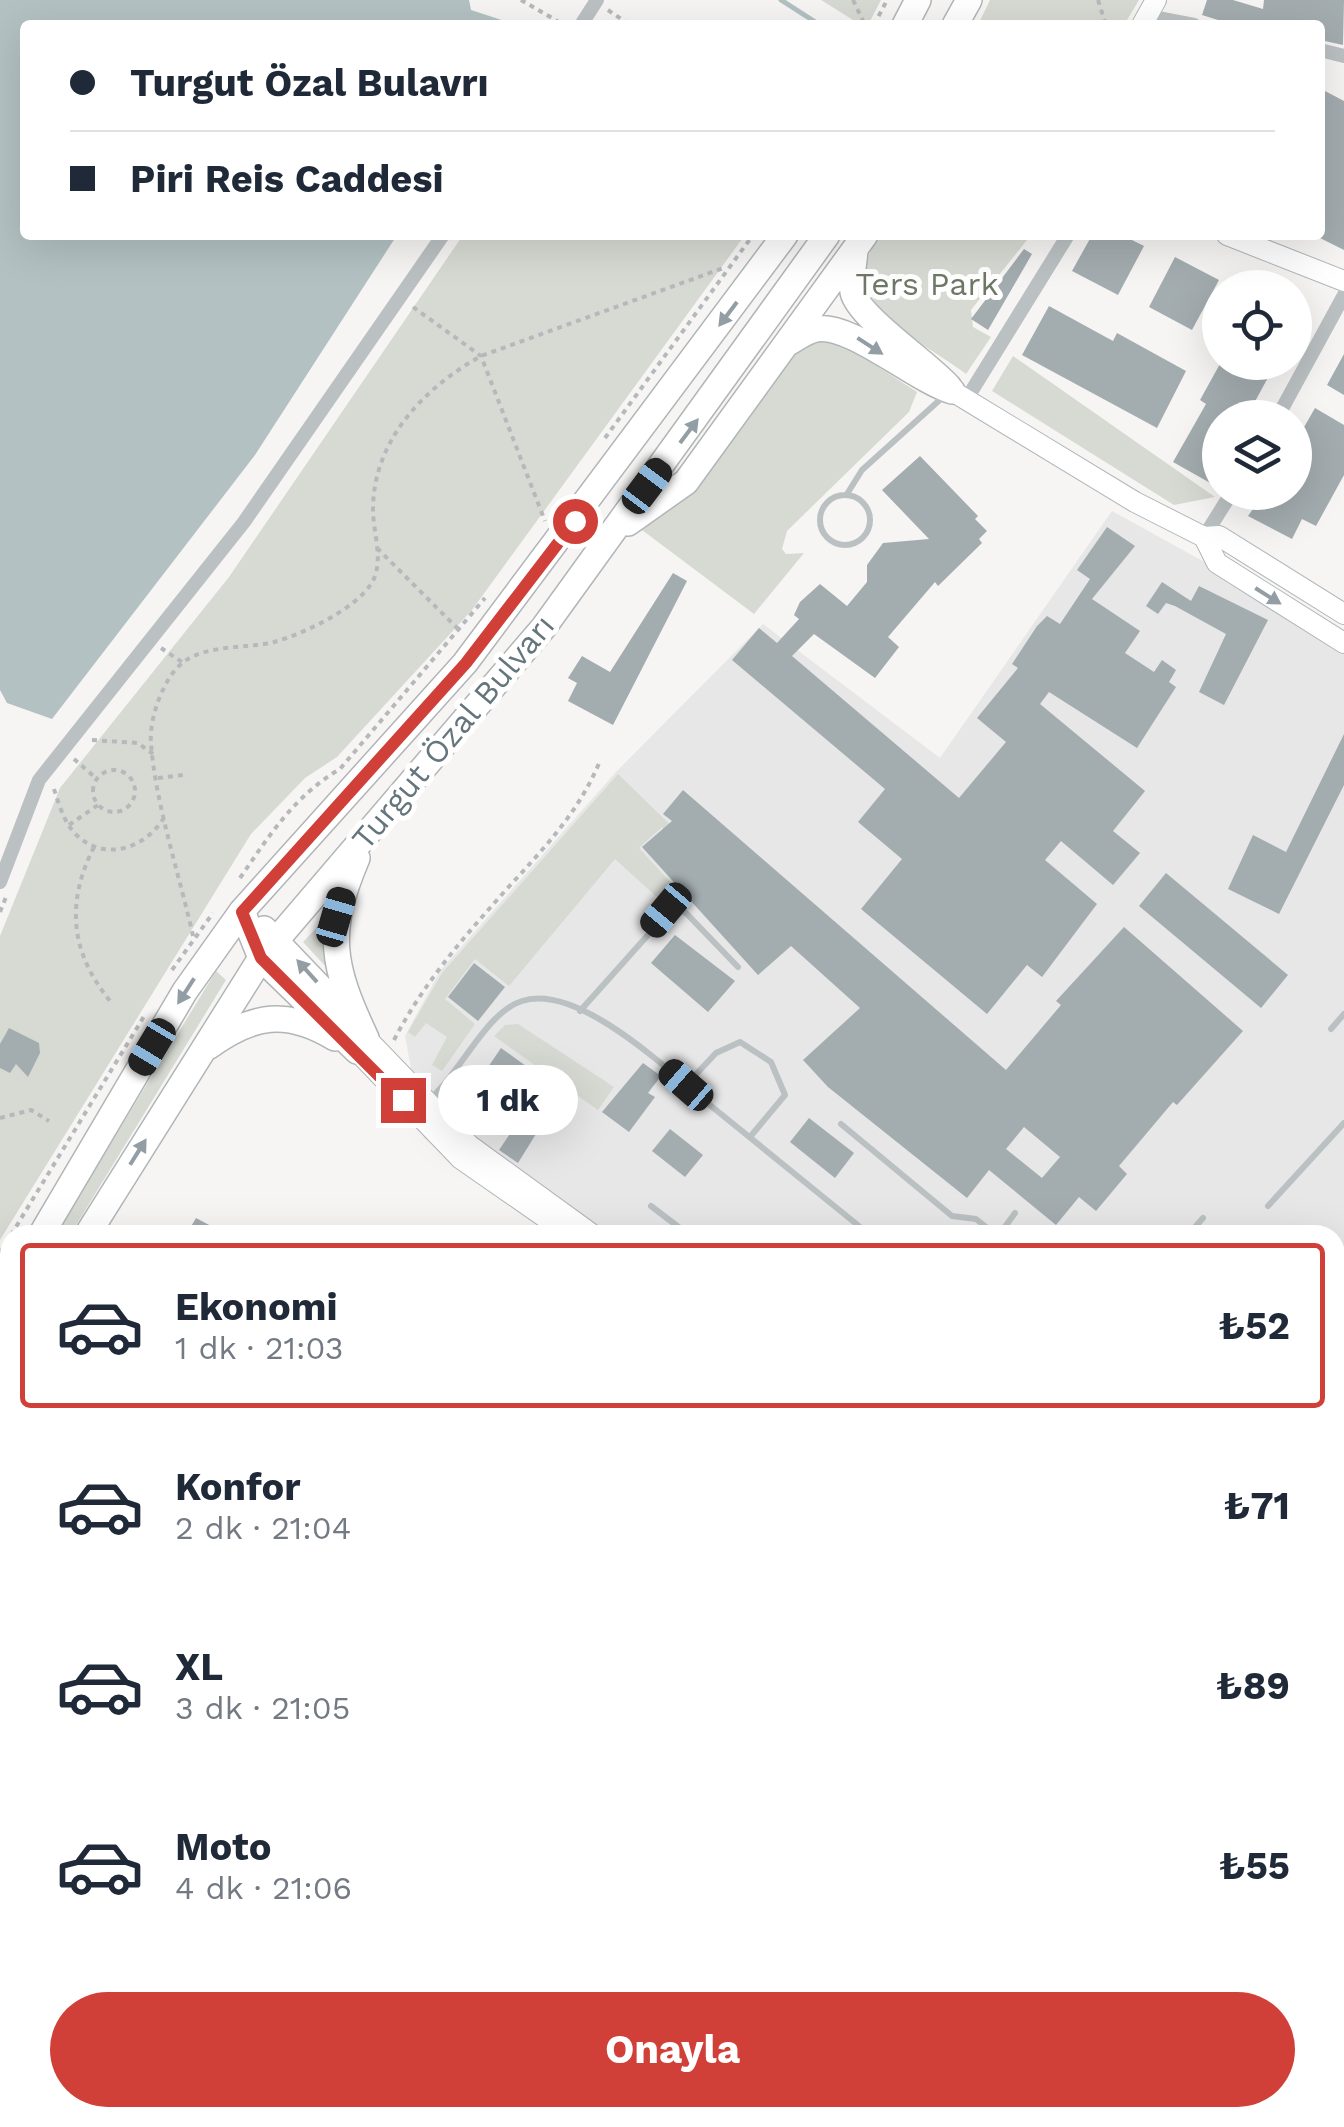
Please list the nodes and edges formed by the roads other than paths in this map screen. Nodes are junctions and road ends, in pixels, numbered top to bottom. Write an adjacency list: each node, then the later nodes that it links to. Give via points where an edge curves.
1 (1148, 14): 2 (street)
2 (1173, 20)
3 (439, 240): 21 (street, via 244,522 39,780)
4 (781, 240): 22 (highway, one-way to 22, via 466,663)
5 (823, 240): 16 (highway, Turgut Özal Bulvarı, one-way to 5)
6 (1065, 240): 12 (street)
7 (1242, 240): 9 (street)
8 (860, 243): 11 (highway); 12 (highway, via 852,286 864,312)
9 (1344, 281)
10 (1344, 295): 13 (street)
11 (784, 346): 12 (highway, one-way to 12, via 818,328 849,332 924,382); 16 (highway, via 686,482)
12 (959, 396): 14 (lane, via 899,434); 17 (street)
13 (1288, 400)
14 (847, 494): 14 (lane, via 826,504 820,519 830,540 845,546 861,540 870,525 863,501)
15 (1221, 510): 17 (street)
16 (608, 538): 20 (highway, Turgut Özal Bulvarı, via 544,627)
17 (1204, 538): 18 (street, via 1219,536); 19 (street, one-way to 19, via 1217,563)
18 (1344, 614)
19 (1344, 643)
20 (367, 836): 23 (highway, Turgut Özal Bulvarı); 28 (highway, via 336,917 340,979)
21 (0, 882)
22 (237, 901): 23 (highway); 39 (highway, one-way to 39)
23 (269, 948): 28 (highway); 29 (highway, Turgut Özal Bulvarı)
24 (738, 966): 25 (lane, via 672,907)
25 (580, 1011): 30 (lane, via 632,1041); 31 (lane, via 536,998 516,1003)
26 (1344, 1014): 27 (lane)
27 (1331, 1028)
28 (361, 1045): 29 (highway, via 278,1017 244,1024); 31 (street, via 386,1058); 41 (street, via 460,1159)
29 (196, 1056): 40 (highway, Turgut Özal Bulvarı, one-way to 29)
30 (686, 1085): 34 (lane); 34 (lane, via 740,1042 771,1062 784,1095)
31 (424, 1104): 42 (street, via 468,1145)
32 (1344, 1123): 36 (lane)
33 (841, 1124): 45 (lane, via 952,1216)
34 (750, 1136): 44 (lane)
35 (651, 1206): 43 (lane)
36 (1268, 1206)
37 (1015, 1213): 46 (lane)
38 (1203, 1218): 47 (lane)
39 (47, 1225)
40 (93, 1225)
41 (556, 1225)
42 (579, 1225)
43 (676, 1225)
44 (858, 1225)
45 (984, 1225)
46 (1005, 1225)
47 (1197, 1225)

